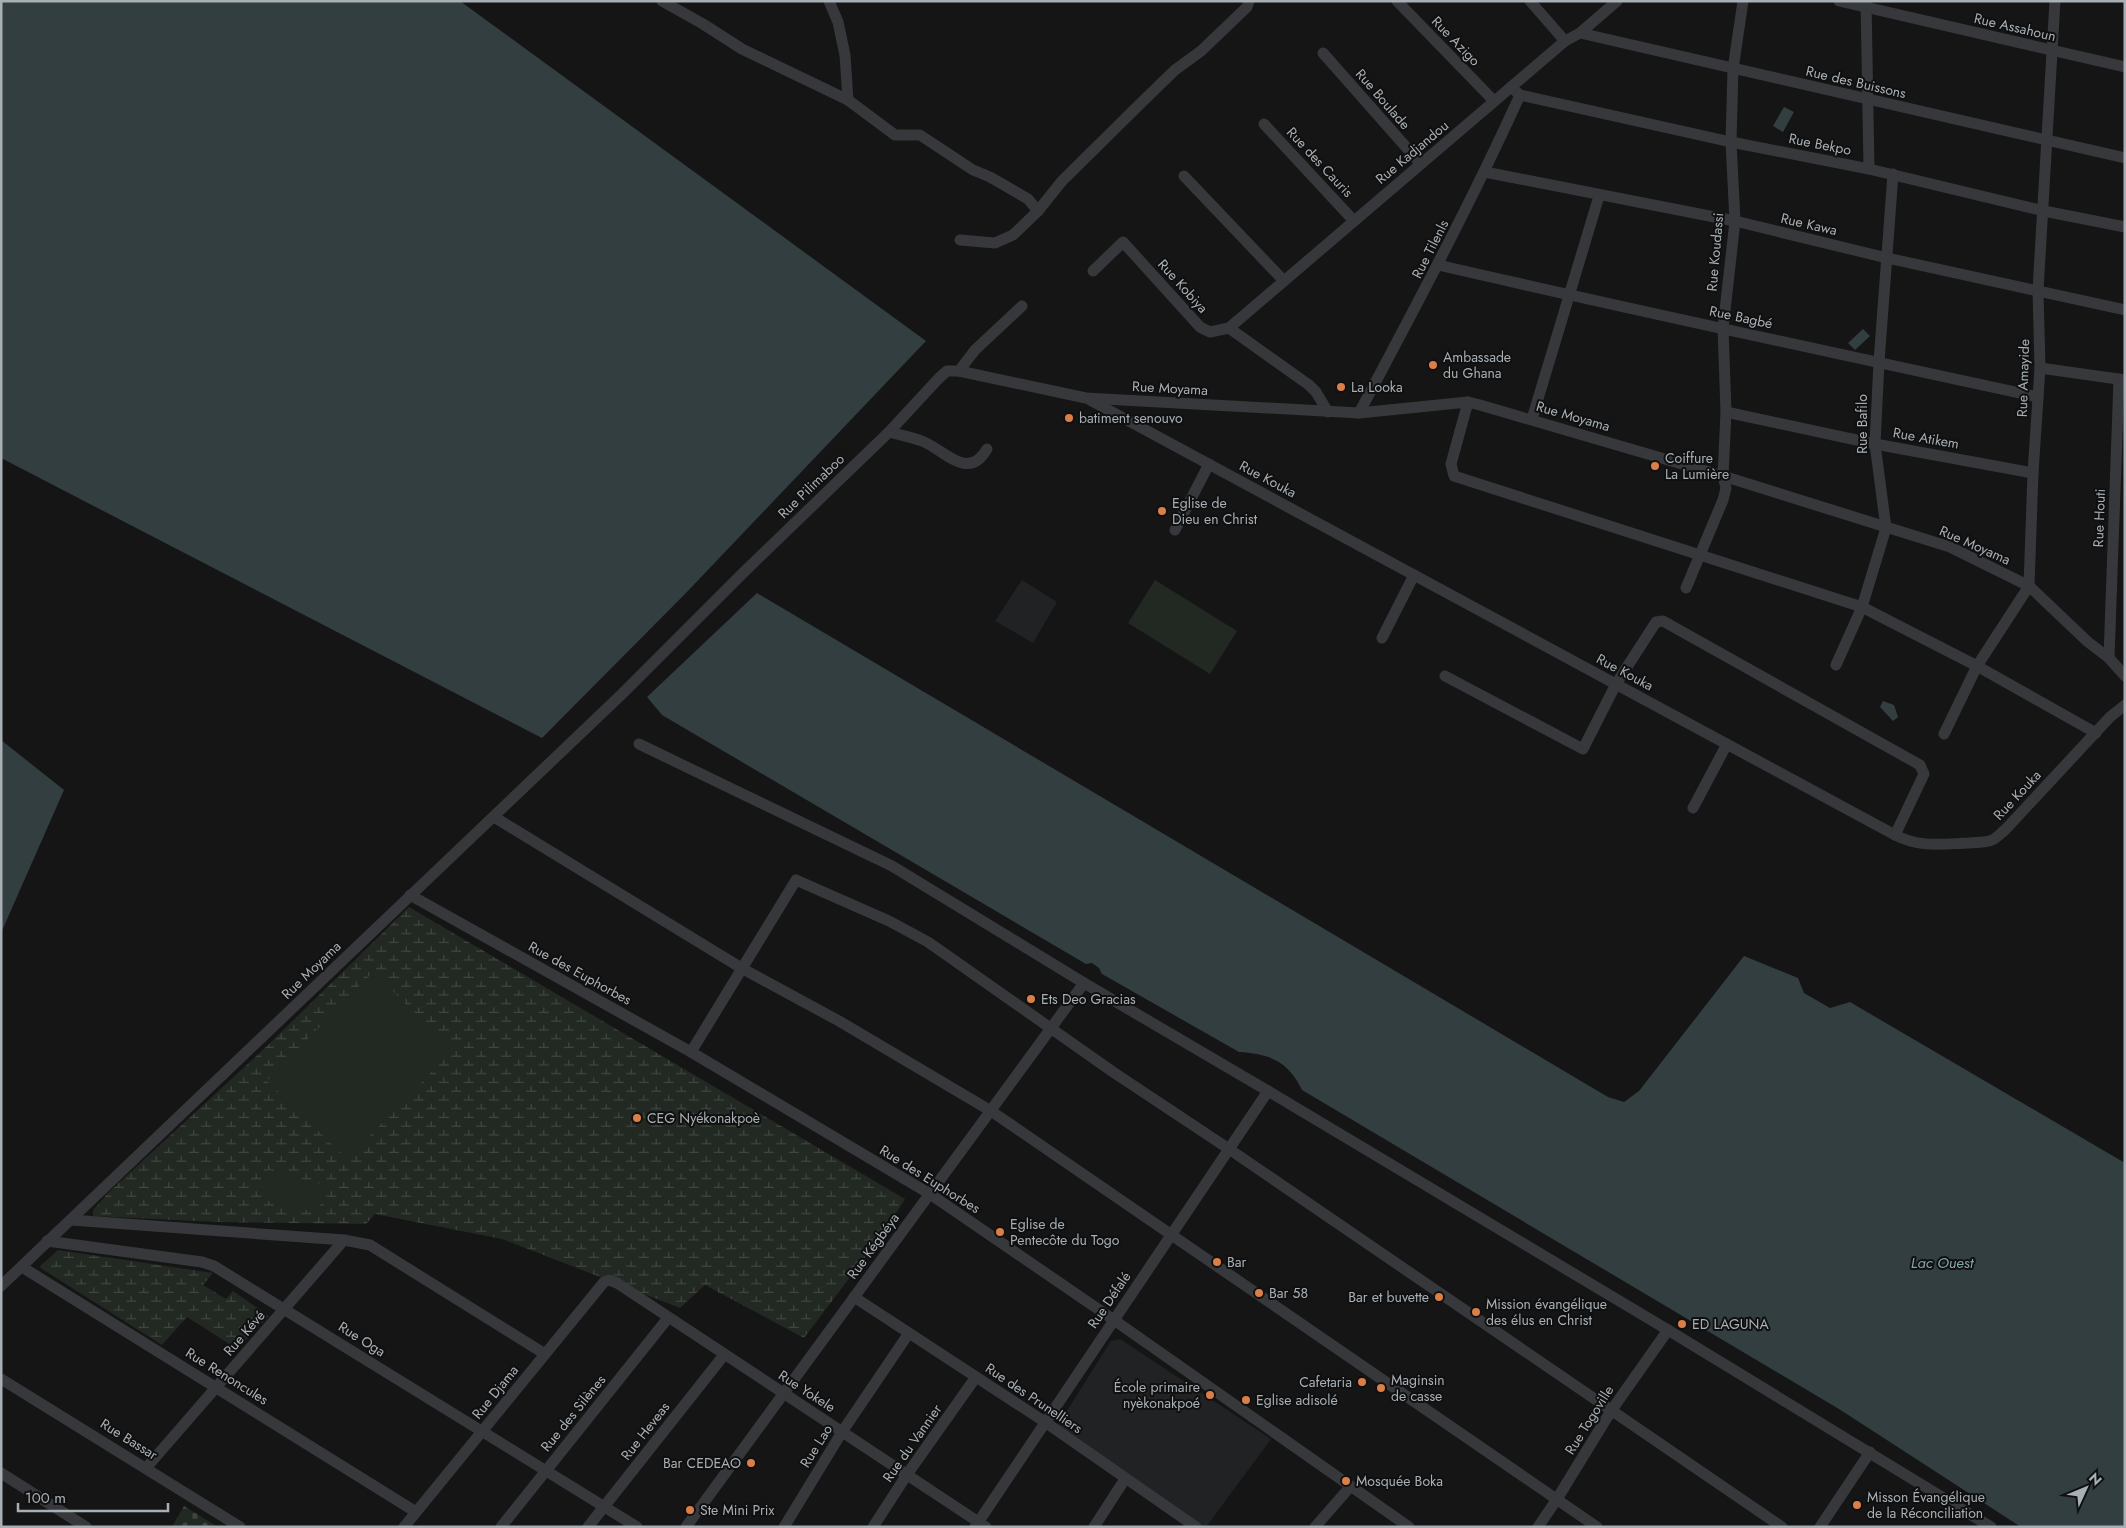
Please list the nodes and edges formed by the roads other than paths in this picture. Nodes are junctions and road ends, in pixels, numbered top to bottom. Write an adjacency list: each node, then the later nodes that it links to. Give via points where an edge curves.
1 (662, 1): 18 (street, via 742,49)
2 (830, 1): 18 (street, via 845,55)
3 (1249, 1): 31 (street, via 1247,7 1201,51 1175,70 1062,181)
4 (1397, 1): 20 (street, Rue Azigo)
5 (1530, 1): 12 (street)
6 (1617, 1): 11 (street, Rue Kadjandou)
7 (1743, 1): 16 (street, Rue Koudassi)
8 (1839, 1): 10 (street, Rue Assahoun)
9 (2055, 1): 13 (street, Rue Amayide)
10 (1866, 5): 13 (street, Rue Assahoun); 19 (street)
11 (1580, 33): 12 (street, Rue Kadjandou); 16 (street, Rue des Buissons)
12 (1566, 41): 17 (street, Rue Kadjandou)
13 (2052, 51): 15 (street, Rue Assahoun); 22 (street, Rue Amayide)
14 (1323, 53): 25 (street, Rue Boulade)
15 (2125, 67)
16 (1733, 69): 19 (street, Rue des Buissons); 23 (street, Rue Koudassi)
17 (1516, 91): 20 (street, Rue Kadjandou); 23 (street, Rue Bekpo); 27 (street, Rue Tilenls)
18 (848, 100): 31 (street, via 895,135 920,135 973,170 1028,199)
19 (1868, 100): 22 (street, Rue des Buissons); 26 (street)
20 (1494, 102): 25 (street, Rue Kadjandou)
21 (1264, 124): 33 (street, Rue des Cauris)
22 (2047, 140): 24 (street, Rue des Buissons); 32 (street, Rue Amayide)
23 (1731, 142): 26 (street, Rue Bekpo); 34 (street, Rue Koudassi)
24 (2125, 158)
25 (1420, 164): 33 (street, Rue Kadjandou)
26 (1870, 169): 28 (street, Rue Bekpo)
27 (1485, 172): 30 (street, Rue Kawa); 38 (street, Rue Tilenls)
28 (1893, 174): 32 (street, Rue Bekpo); 37 (street, Rue Bafilo)
29 (1184, 176): 40 (street)
30 (1599, 196): 34 (street, Rue Kawa); 42 (street)
31 (1038, 210): 36 (street, via 1013,235 995,243)
32 (2044, 211): 35 (street, Rue Bekpo); 41 (street, Rue Amayide)
33 (1354, 221): 40 (street, Rue Kadjandou)
34 (1735, 222): 37 (street, Rue Kawa); 46 (street, Rue Koudassi)
35 (2125, 227)
36 (960, 240)
37 (1887, 258): 41 (street, Rue Kawa); 47 (street, Rue Bafilo)
38 (1438, 265): 42 (street, Rue Bagbé); 56 (street, Rue Tilenls)
39 (1093, 271): 45 (street, Rue Kobiya, via 1123,242 1203,330 1210,332)
40 (1284, 281): 45 (street, Rue Kadjandou)
41 (2038, 290): 44 (street, Rue Kawa); 48 (street, Rue Amayide)
42 (1569, 295): 46 (street, Rue Bagbé); 57 (street)
43 (1022, 306): 49 (street, via 975,350)
44 (2125, 310)
45 (1229, 328): 54 (street, via 1309,385)
46 (1723, 328): 47 (street, Rue Bagbé); 55 (street, Rue Koudassi)
47 (1878, 362): 51 (street, Rue Bagbé); 59 (street, Rue Bafilo)
48 (2040, 368): 50 (street); 51 (street, Rue Amayide)
49 (959, 371): 52 (street, Rue Moyama); 58 (street, Rue Pilimaboo, via 947,371)
50 (2122, 380): 72 (street, Rue Houti)
51 (2038, 397): 62 (street, Rue Amayide)
52 (1086, 398): 54 (street, Rue Moyama); 61 (street, Rue Kouka)
53 (1468, 402): 56 (street, Rue Moyama); 57 (street, Rue Moyama); 66 (street, via 1451,464 1454,476)
54 (1328, 412): 56 (street, Rue Moyama)
55 (1726, 412): 59 (street, Rue Atikem); 63 (street, Rue Koudassi)
56 (1359, 413)
57 (1532, 419): 63 (street, Rue Moyama)
58 (889, 432): 60 (street, via 923,442 957,463 981,460); 78 (street, Rue Pilimaboo)
59 (1875, 444): 62 (street, Rue Atikem); 64 (street, Rue Bafilo)
60 (987, 449)
61 (1209, 464): 65 (street); 67 (street, Rue Kouka)
62 (2033, 473): 68 (street, Rue Amayide)
63 (1723, 476): 64 (street, Rue Moyama); 66 (street, Rue Koudassi, via 1726,488 1723,500)
64 (1886, 528): 68 (street, Rue Moyama, via 1950,547); 70 (street, Rue Bafilo)
65 (1174, 530)
66 (1700, 556): 69 (street, Rue Koudassi); 70 (street)
67 (1414, 575): 71 (street); 77 (street, Rue Kouka)
68 (2029, 586): 72 (street, Rue Moyama, via 2088,642); 74 (street)
69 (1686, 588)
70 (1862, 607): 73 (street, Rue Bafilo); 74 (street)
71 (1382, 638)
72 (2110, 658): 76 (street, Rue Moyama)
73 (1836, 665)
74 (1978, 666): 80 (street); 81 (street)
75 (1445, 676): 77 (street, via 1583,749)
76 (2125, 676)
77 (1616, 684): 83 (street, Rue Kouka); 86 (street, via 1656,622 1663,622 1920,765 1924,774)
78 (622, 694): 85 (street, Rue Moyama)
79 (2125, 705): 80 (street, Rue Kouka)
80 (2096, 733): 86 (street, Rue Kouka, via 1994,840 1928,846)
81 (1944, 734)
82 (639, 744): 89 (street, via 892,866)
83 (1727, 744): 84 (street); 86 (street, Rue Kouka)
84 (1693, 808)
85 (494, 817): 87 (street, Rue Moyama); 88 (street)
86 (1895, 835)
87 (410, 896): 91 (street, Rue des Euphorbes); 96 (street, Rue Moyama)
88 (744, 969): 90 (street, via 796,880 912,932); 91 (street); 93 (street)
89 (1084, 984): 90 (street, Rue Kégbéya); 92 (street)
90 (1052, 1028): 93 (street, Rue Kégbéya); 94 (street)
91 (691, 1052): 95 (street, Rue des Euphorbes)
92 (1268, 1090): 94 (street, Rue Défalé); 107 (street)
93 (991, 1111): 95 (street, Rue Kégbéya); 97 (street)
94 (1229, 1149): 97 (street, Rue Défalé); 115 (street)
95 (930, 1194): 103 (street, Rue Kégbéya); 106 (street, Rue des Euphorbes)
96 (71, 1220): 98 (street); 99 (street, Rue Moyama)
97 (1171, 1235): 106 (street, Rue Défalé); 126 (street)
98 (344, 1240): 104 (street, Rue Kévé); 109 (street, via 374,1248)
99 (47, 1241): 100 (street, Rue Moyama); 104 (street, Rue Oga, via 202,1262)
100 (22, 1267): 102 (street, Rue Moyama); 113 (street, Rue Renoncules)
101 (612, 1280): 105 (street, Rue Yokele); 109 (street, Rue Djama, via 604,1282)
102 (1, 1286)
103 (854, 1297): 108 (street, Rue des Prunelliers); 114 (street, Rue Kégbéya)
104 (285, 1308): 113 (street, Rue Kévé); 117 (street, Rue Oga)
105 (668, 1318): 110 (street, Rue Yokele); 121 (street, Rue des Silènes)
106 (1114, 1320): 116 (street, Rue Défalé); 125 (street, Rue des Euphorbes)
107 (1668, 1330): 115 (street, Rue Togoville); 119 (street)
108 (910, 1333): 111 (street, Rue des Prunelliers); 118 (street, Rue Lao)
109 (545, 1354): 117 (street, Rue Djama)
110 (724, 1355): 114 (street, Rue Yokele); 127 (street, Rue Heveas)
111 (976, 1377): 116 (street, Rue des Prunelliers); 123 (street, Rue du Vannier)
112 (1, 1379): 120 (street, Rue Bassar)
113 (216, 1387): 120 (street, Rue Kévé); 128 (street, Rue Renoncules)
114 (783, 1393): 118 (street, Rue Yokele); 136 (street, Rue Kégbéya)
115 (1611, 1411): 126 (street, Rue Togoville); 145 (street)
116 (1045, 1422): 124 (street, Rue des Prunelliers); 129 (street, Rue Défalé)
117 (483, 1431): 121 (street, Rue Oga); 128 (street, Rue Djama)
118 (842, 1432): 123 (street, Rue Yokele); 137 (street, Rue Lao)
119 (1870, 1452): 146 (street); 147 (street)
120 (146, 1468): 131 (street, Rue Bassar)
121 (546, 1471): 127 (street, Rue Oga); 133 (street, Rue des Silènes)
122 (1, 1473): 130 (street)
123 (908, 1473): 129 (street, Rue Yokele); 138 (street, Rue du Vannier)
124 (1125, 1479): 139 (street); 140 (street, Rue des Prunelliers)
125 (1350, 1487): 141 (street); 142 (street, Rue des Euphorbes)
126 (1557, 1499): 143 (street, Rue Togoville); 144 (street)
127 (605, 1506): 134 (street, Rue Heveas); 135 (street, Rue Oga)
128 (416, 1512): 132 (street, Rue Djama)
129 (980, 1525)
130 (86, 1527)
131 (240, 1527)
132 (404, 1527)
133 (501, 1527)
134 (588, 1527)
135 (637, 1527)
136 (686, 1527)
137 (784, 1527)
138 (873, 1527)
139 (1094, 1527)
140 (1196, 1527)
141 (1315, 1527)
142 (1409, 1527)
143 (1538, 1527)
144 (1597, 1527)
145 (1782, 1527)
146 (1820, 1527)
147 (1991, 1527)

